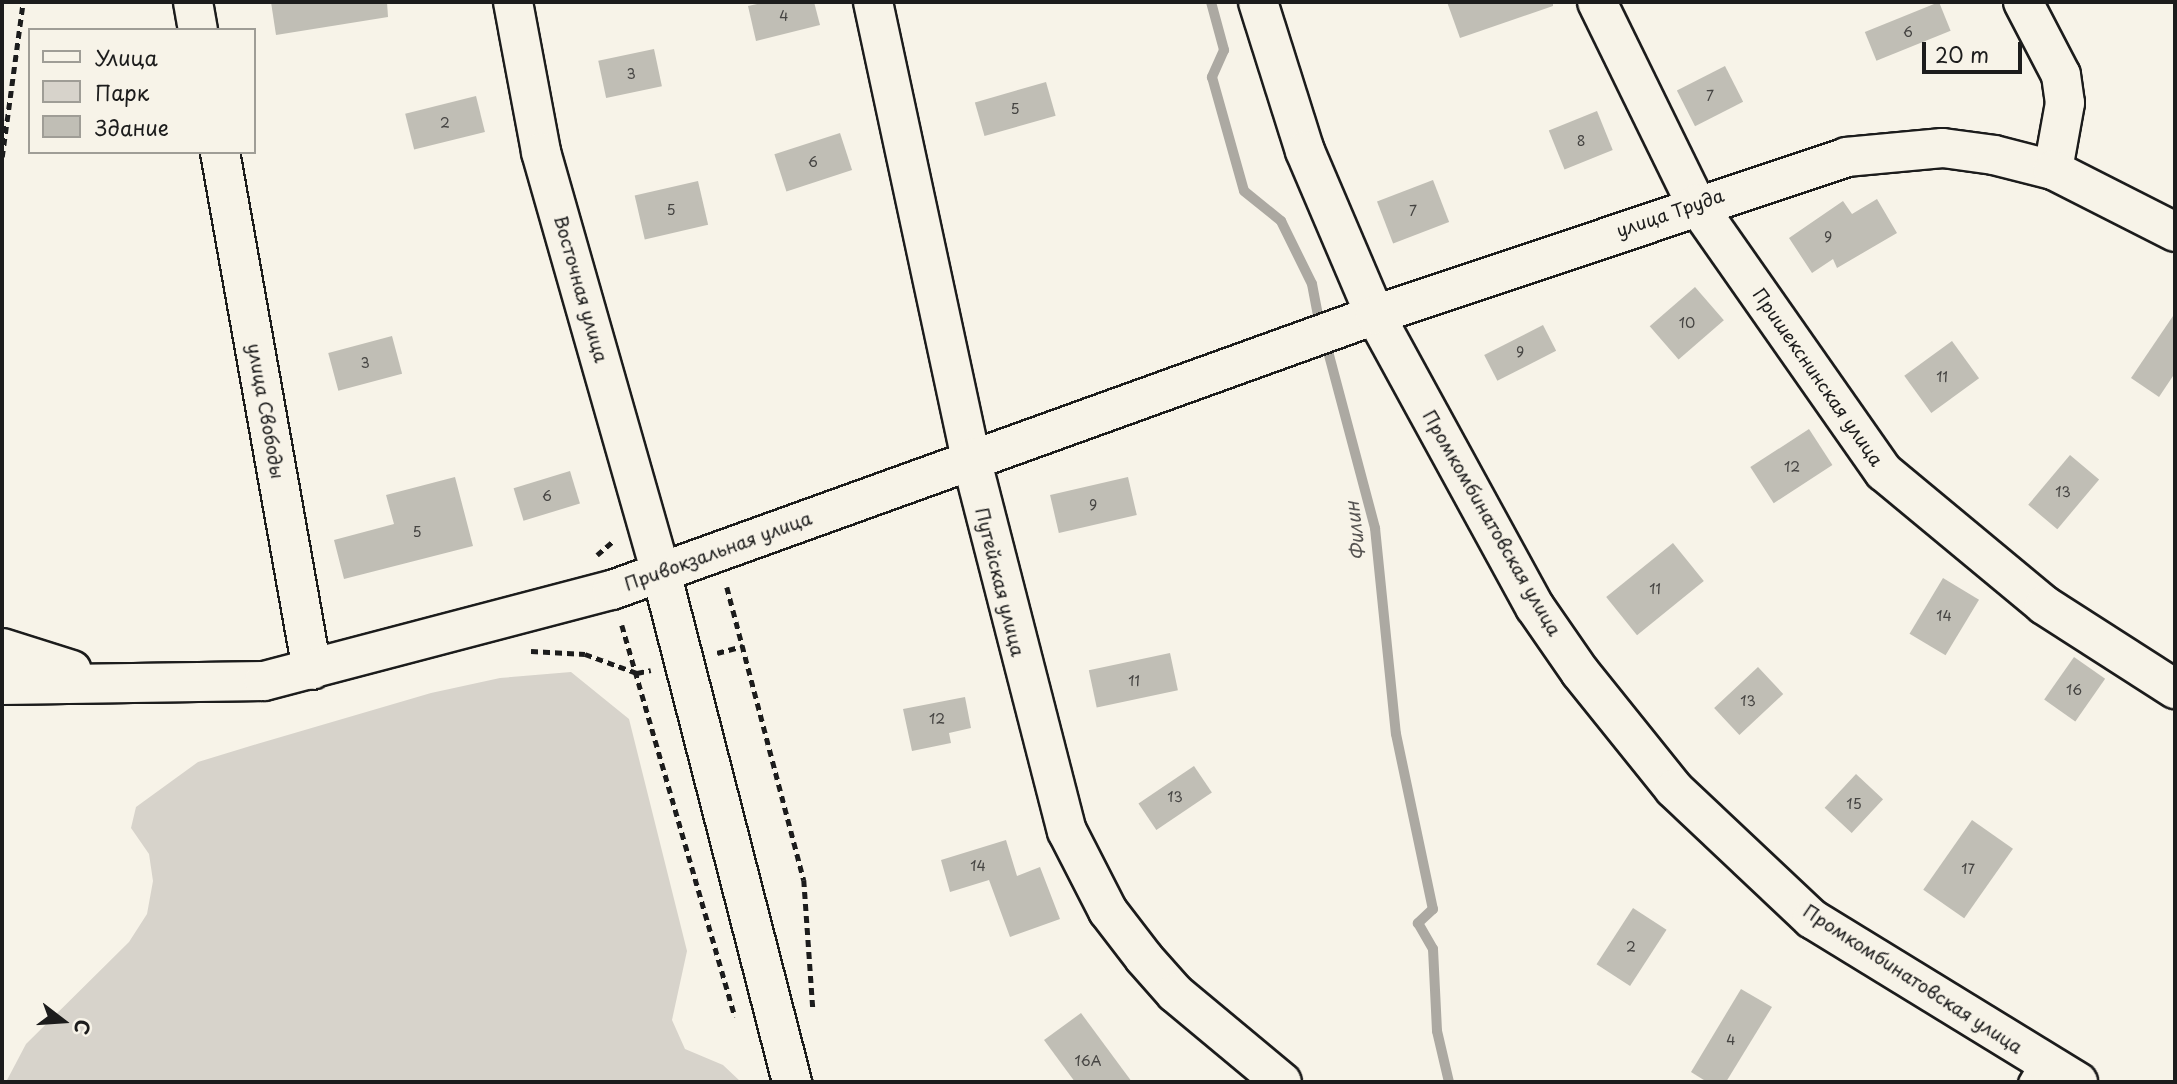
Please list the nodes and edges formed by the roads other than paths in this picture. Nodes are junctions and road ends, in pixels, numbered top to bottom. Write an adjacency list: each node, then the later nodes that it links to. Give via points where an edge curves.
1 (193, 2): 7 (street)
2 (513, 2): 15 (street, Восточная улица, via 541,152)
3 (873, 2): 14 (street, Путейская улица)
4 (1258, 2): 12 (street, Промкомбинатовская улица, via 1305,151)
5 (1597, 2): 10 (street, Пришекснинская улица)
6 (2023, 2): 9 (street, via 2062,85 2063,136)
7 (198, 28)
8 (220, 154): 17 (street, улица Свободы)
9 (2053, 170): 10 (street, улица Труда, via 1969,151 1898,150 1833,160); 11 (street, улица Труда)
10 (1696, 204): 12 (street, улица Труда); 20 (street, Пришекснинская улица, via 1884,472 2044,606)
11 (2175, 232)
12 (1375, 315): 13 (street, улица Труда); 21 (street, Промкомбинатовская улица, via 1535,607 1674,789 1812,919)
13 (1298, 344): 14 (street, Привокзальная улица)
14 (971, 458): 15 (street, Привокзальная улица); 23 (street, Путейская улица, via 1046,763 1085,872 1108,911 1175,993)
15 (661, 572): 17 (street, Привокзальная улица); 22 (street, Восточная улица)
16 (2, 648): 18 (street)
17 (312, 670): 18 (street, Привокзальная улица, via 217,685)
18 (121, 684): 19 (street, Привокзальная улица)
19 (2, 685)
20 (2175, 689)
21 (2034, 1071): 24 (street, Промкомбинатовская улица)
22 (792, 1082)
23 (1282, 1082)
24 (2078, 1082)

